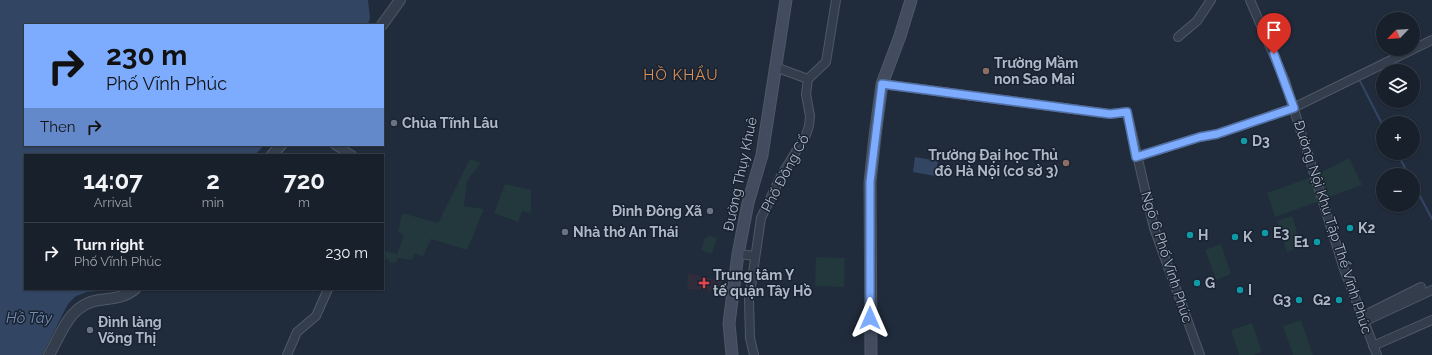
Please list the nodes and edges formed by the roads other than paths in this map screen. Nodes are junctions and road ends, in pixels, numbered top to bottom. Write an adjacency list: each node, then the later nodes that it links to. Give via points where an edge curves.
1 (400, 0): 7 (street)
2 (786, 0): 10 (main road, Đường Thụy Khuê)
3 (836, 0): 11 (street, via 826,62)
4 (911, 0): 12 (main road)
5 (1211, 0): 8 (street, via 1197,22)
6 (1250, 0): 13 (street, Đường Nội Khu Tập Thể Vĩnh Phúc)
7 (383, 24)
8 (1178, 37)
9 (1432, 40): 13 (street)
10 (775, 67): 11 (street); 19 (main road, Đường Thụy Khuê, via 762,155 748,203)
11 (808, 79): 20 (street, Phố Đồng Cổ, via 806,94 809,126 761,218)
12 (882, 84): 18 (street, Ngõ 6 Phố Vĩnh Phúc, via 1110,114 1127,112); 32 (main road, via 870,182)
13 (1294, 108): 18 (street, via 1217,134); 25 (street, Đường Nội Khu Tập Thể Vĩnh Phúc, via 1314,177)
14 (280, 146): 16 (street)
15 (338, 146): 17 (street)
16 (273, 154)
17 (350, 154)
18 (1136, 157): 33 (street, Ngõ 6 Phố Vĩnh Phúc, via 1154,228)
19 (738, 254): 20 (street); 30 (main road, Đường Thụy Khuê, via 730,317)
20 (755, 256): 31 (street, Phố Đồng Cổ, via 749,300 750,338)
21 (1421, 287): 25 (street)
22 (133, 290): 28 (street, via 124,296 96,300 78,307 72,313)
23 (328, 290): 29 (street, via 316,316 297,332)
24 (1432, 290): 25 (street)
25 (1362, 319): 27 (street, Đường Nội Khu Tập Thể Vĩnh Phúc)
26 (1432, 320): 27 (street)
27 (1373, 346): 34 (street, Đường Nội Khu Tập Thể Vĩnh Phúc)
28 (49, 355)
29 (287, 355)
30 (732, 355)
31 (754, 355)
32 (871, 355)
33 (1200, 355)
34 (1377, 355)

